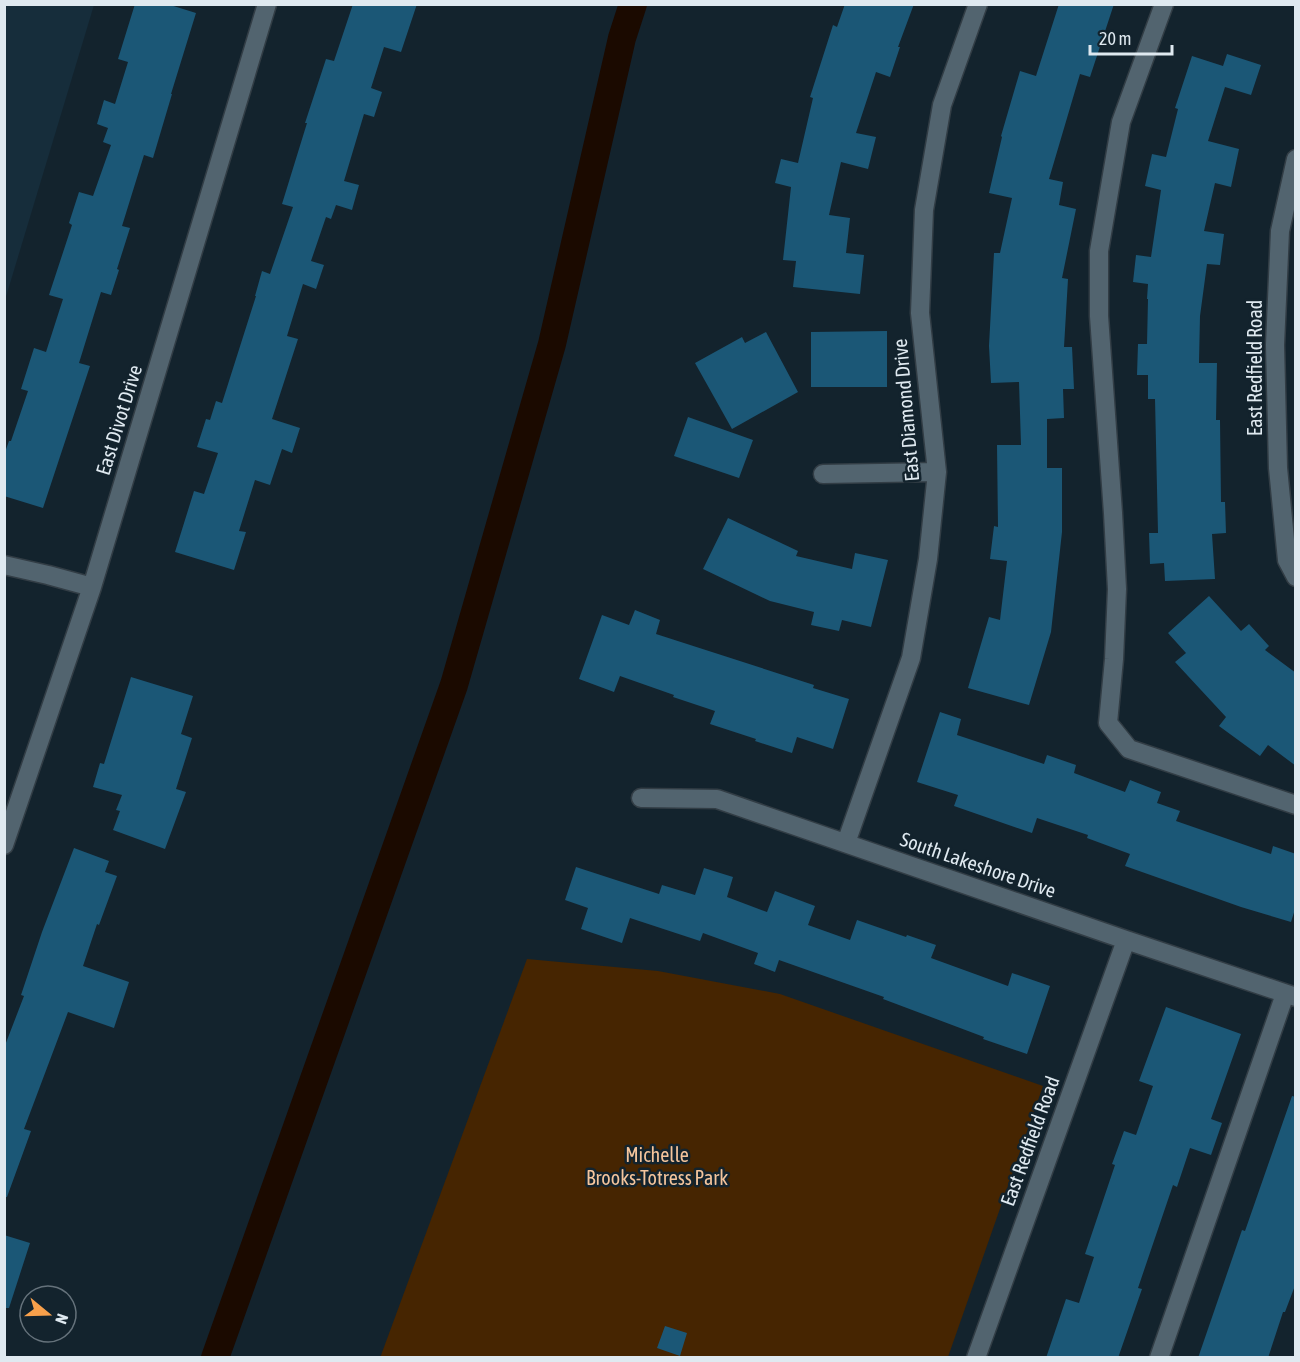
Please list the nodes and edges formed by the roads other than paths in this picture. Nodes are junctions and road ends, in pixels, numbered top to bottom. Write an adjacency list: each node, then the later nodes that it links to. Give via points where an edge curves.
1 (267, 4): 9 (street, East Divot Drive)
2 (978, 4): 5 (street, East Diamond Drive, via 942,105 924,210 920,313)
3 (1164, 4): 11 (street, via 1121,122 1099,251 1099,316 1117,589 1108,723 1129,749)
4 (1296, 159): 8 (street, East Redfield Road, via 1280,231 1275,345 1278,468 1287,560)
5 (937, 472): 6 (street); 12 (street, East Diamond Drive, via 928,559 911,658)
6 (823, 474)
7 (4, 565): 9 (street)
8 (1296, 577)
9 (93, 587): 13 (street, East Divot Drive)
10 (642, 798): 12 (street, South Lakeshore Drive, via 717,799)
11 (1296, 805)
12 (846, 843): 14 (street, South Lakeshore Drive)
13 (4, 845)
14 (1126, 940): 15 (street, South Lakeshore Drive); 16 (street, East Redfield Road)
15 (1290, 995): 17 (street)
16 (976, 1358)
17 (1159, 1358)

